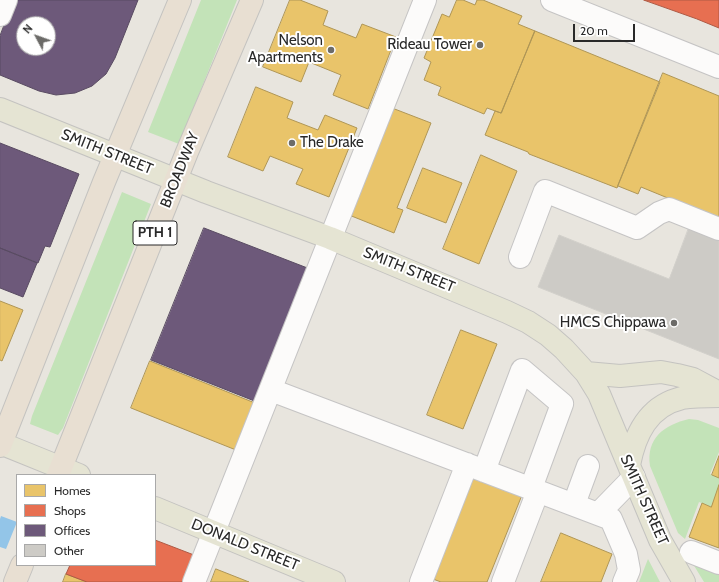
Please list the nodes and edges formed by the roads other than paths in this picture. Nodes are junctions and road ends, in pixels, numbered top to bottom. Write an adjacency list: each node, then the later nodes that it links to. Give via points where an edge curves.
1 (6, 0): 6 (street)
2 (180, 0): 9 (highway)
3 (252, 0): 10 (highway, BROADWAY / PTH 1)
4 (425, 0): 12 (street)
5 (552, 0): 7 (street)
6 (0, 15)
7 (719, 67)
8 (0, 109): 9 (main road, SMITH STREET)
9 (114, 155): 10 (main road, SMITH STREET); 17 (highway)
10 (176, 180): 12 (main road, SMITH STREET); 21 (highway, BROADWAY / PTH 1)
11 (719, 229): 13 (street, via 669,209 636,228 546,190)
12 (330, 238): 14 (main road, SMITH STREET, via 528,322 564,349); 15 (street)
13 (520, 257)
14 (586, 373): 16 (main road, via 620,376 661,372 676,374 693,379); 20 (main road, SMITH STREET, via 604,405)
15 (271, 390): 19 (street); 26 (street, via 262,428 237,474)
16 (719, 394): 20 (main road, via 680,399 652,414 636,437)
17 (0, 444): 21 (main road)
18 (588, 466): 23 (street)
19 (476, 467): 22 (street); 22 (street, via 522,370 562,404); 33 (street)
20 (631, 471): 25 (street); 36 (main road, SMITH STREET, via 660,540)
21 (66, 472)
22 (534, 489): 23 (street); 34 (street)
23 (574, 504): 25 (street)
24 (156, 508): 26 (main road, DONALD STREET)
25 (598, 514): 35 (street, via 611,519 626,554 629,570)
26 (214, 533): 31 (street); 32 (main road, DONALD STREET)
27 (691, 552): 28 (street)
28 (719, 563)
29 (22, 566): 30 (highway)
30 (16, 582)
31 (194, 582)
32 (334, 582)
33 (421, 582)
34 (502, 582)
35 (624, 582)
36 (684, 582)

